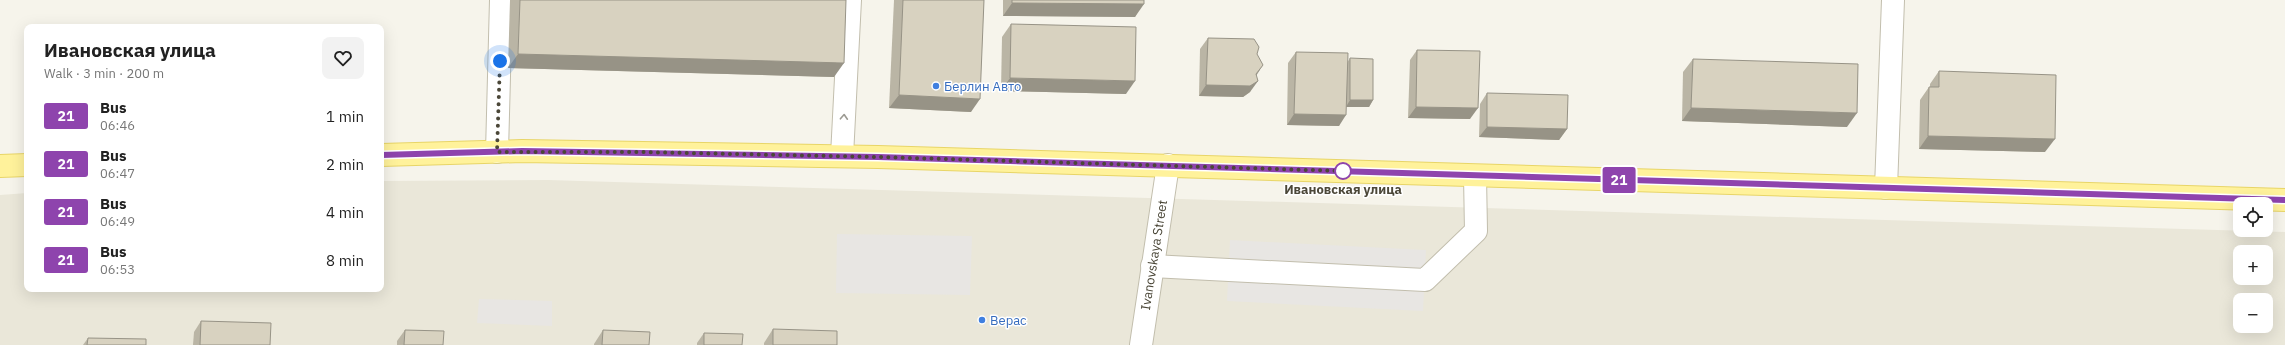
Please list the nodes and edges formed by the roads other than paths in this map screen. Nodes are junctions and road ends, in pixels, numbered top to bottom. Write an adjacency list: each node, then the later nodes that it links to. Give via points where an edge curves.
1 (502, 0): 4 (street)
2 (850, 0): 6 (street, one-way to 2)
3 (1893, 0): 11 (street)
4 (497, 152): 5 (main road); 6 (main road)
5 (384, 155)
6 (842, 156): 8 (main road)
7 (24, 165): 9 (main road)
8 (1168, 165): 10 (main road); 13 (street, Ivanovskaya Street)
9 (0, 166)
10 (1475, 176): 11 (main road); 13 (street, via 1476,231 1425,280)
11 (1886, 188): 12 (main road)
12 (2285, 200)
13 (1152, 266): 14 (street, Ivanovskaya Street)
14 (1142, 345)

